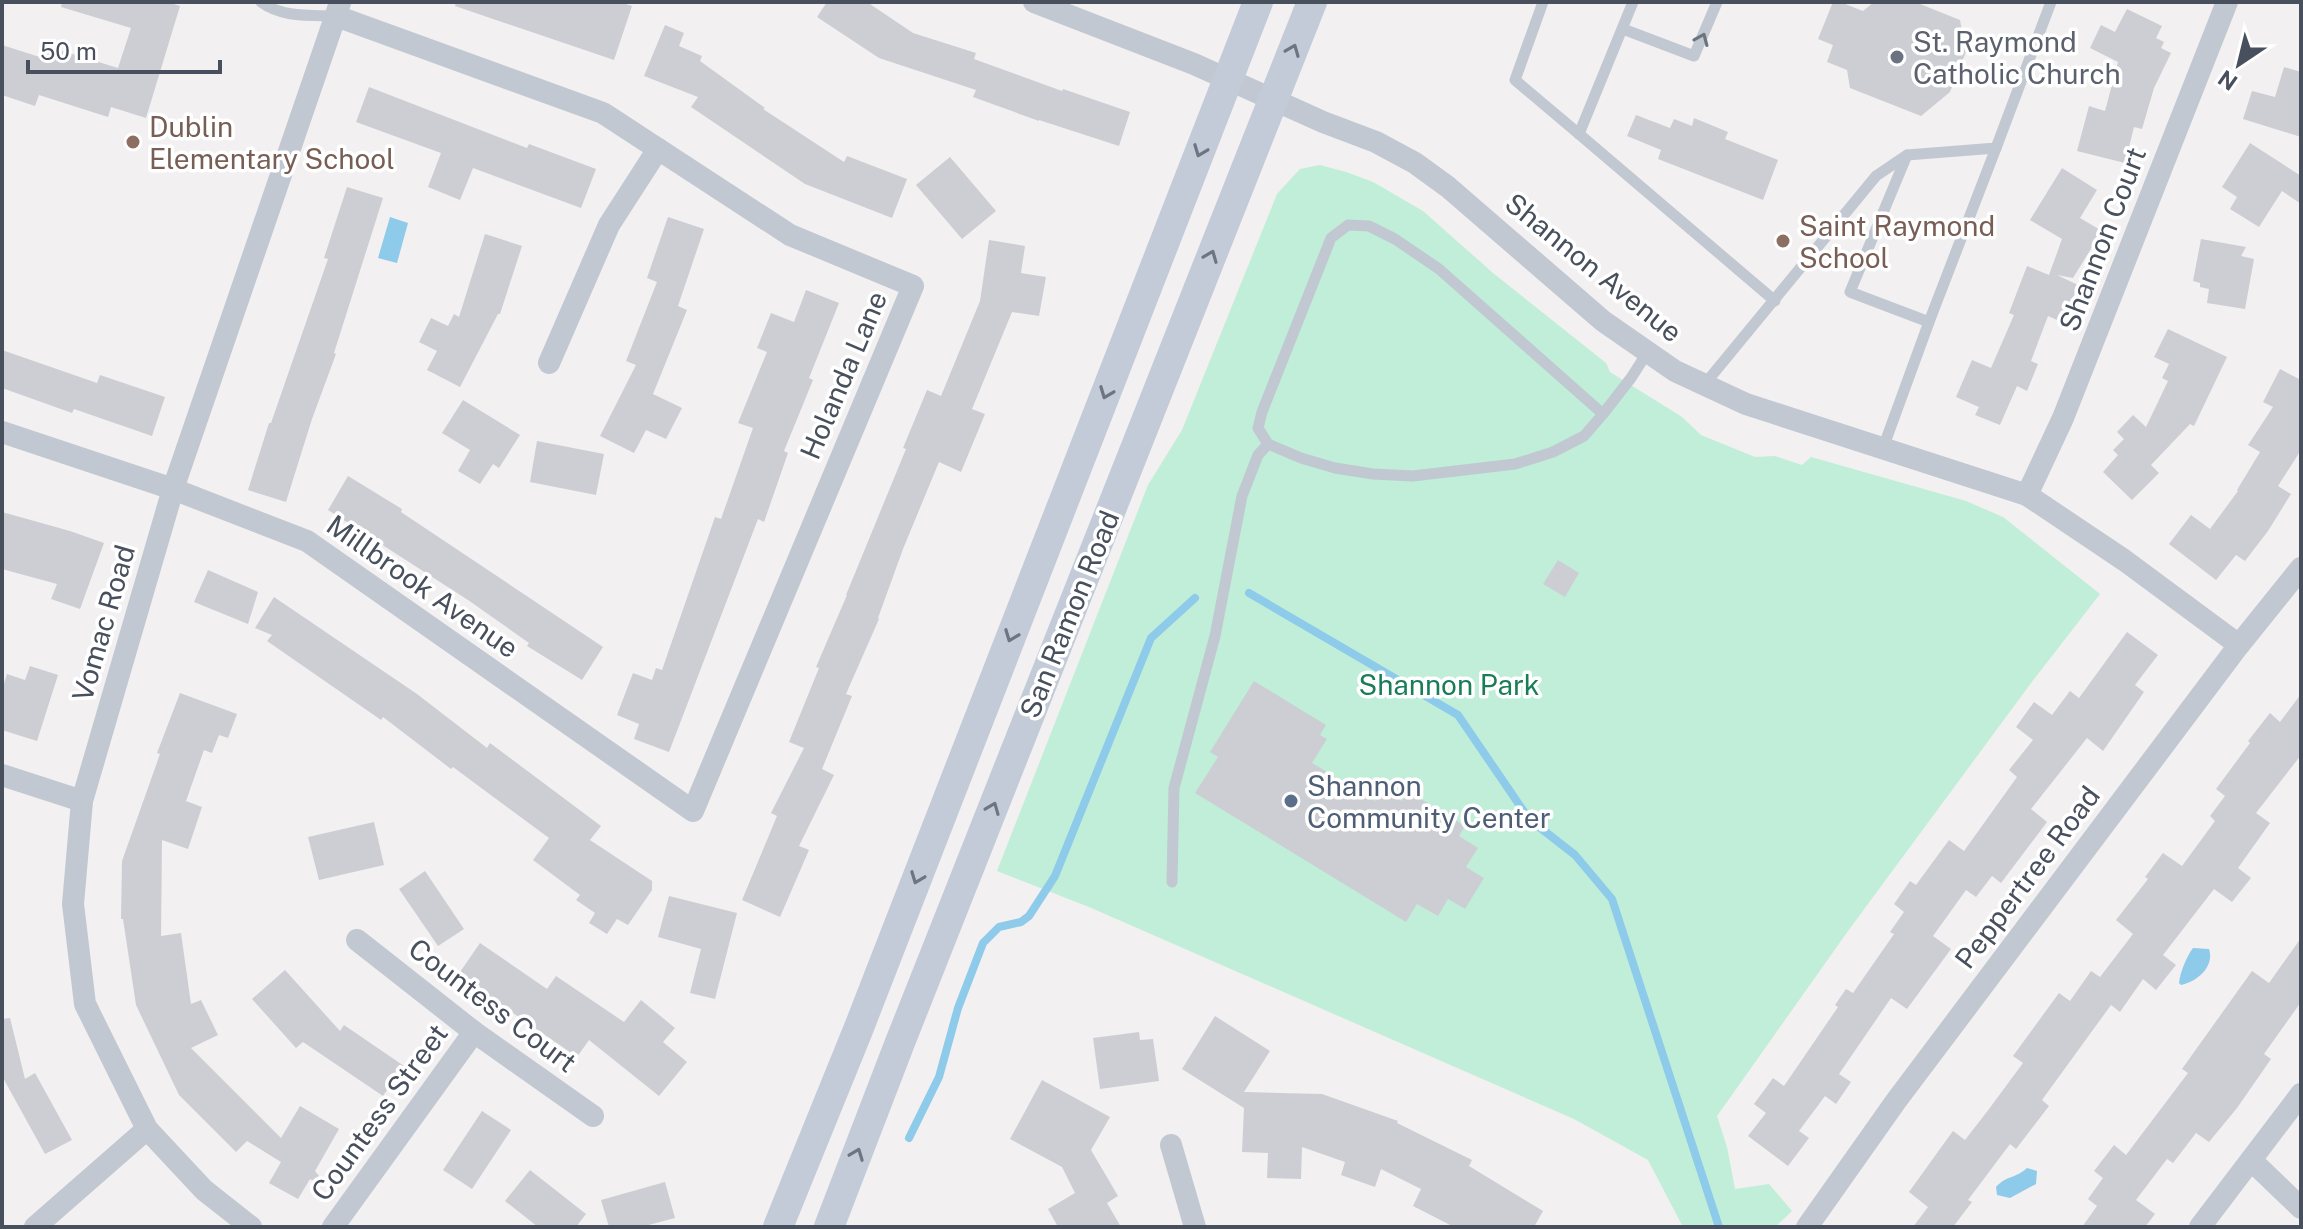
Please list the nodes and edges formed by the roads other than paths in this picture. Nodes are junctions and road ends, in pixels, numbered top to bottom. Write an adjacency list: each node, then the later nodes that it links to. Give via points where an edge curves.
1 (261, 2): 10 (lane, via 291,14)
2 (1034, 2): 12 (street, Shannon Avenue)
3 (1258, 2): 12 (main road, San Ramon Road)
4 (1312, 2): 13 (main road, San Ramon Road, one-way to 4)
5 (1543, 2): 14 (lane, via 1515,80)
6 (1633, 2): 11 (lane)
7 (1717, 2): 11 (lane, one-way to 7, via 1694,56)
8 (2051, 2): 15 (lane)
9 (2227, 2): 28 (street, Shannon Court, via 2063,418)
10 (338, 9): 16 (street, Holanda Lane, via 603,113); 27 (street, Vomac Road)
11 (1623, 29): 14 (lane)
12 (1228, 78): 13 (street, Shannon Avenue); 46 (main road, San Ramon Road, one-way to 46)
13 (1273, 98): 20 (street, Shannon Avenue, via 1415,163); 47 (main road, San Ramon Road, one-way to 13)
14 (1579, 134): 18 (lane)
15 (1996, 148): 17 (lane); 19 (lane)
16 (658, 149): 21 (street, via 609,225); 33 (street, Holanda Lane, via 790,235 913,286)
17 (1907, 155): 18 (lane, via 1876,176); 19 (lane, via 1850,292)
18 (1775, 301): 22 (lane)
19 (1929, 322): 26 (lane)
20 (1647, 353): 22 (street, Shannon Avenue); 23 (lane)
21 (549, 363)
22 (1704, 386): 26 (street, Shannon Avenue)
23 (1603, 414): 25 (lane, via 1584,436 1553,452 1515,464 1413,476 1335,468); 25 (lane, via 1439,269 1369,226 1348,225 1331,238 1262,412 1258,428)
24 (2, 432): 27 (street, Millbrook Avenue)
25 (1268, 444): 34 (lane, via 1258,455 1242,496 1215,636 1174,788)
26 (1883, 448): 28 (street, Shannon Avenue)
27 (173, 489): 32 (street, Vomac Road); 33 (street, Millbrook Avenue, via 307,541)
28 (2027, 495): 30 (street, Shannon Avenue)
29 (2301, 568): 30 (street, Peppertree Road)
30 (2239, 645): 49 (street, Peppertree Road)
31 (2, 775): 32 (street)
32 (82, 801): 39 (street, Vomac Road, via 73,904 85,1004)
33 (693, 811)
34 (1172, 882)
35 (357, 940): 36 (street, Countess Court)
36 (474, 1032): 38 (street, Countess Court); 45 (street, Countess Street)
37 (2301, 1094): 41 (street)
38 (593, 1116)
39 (147, 1129): 43 (street); 44 (street, Vomac Road, via 204,1190)
40 (1171, 1145): 48 (street)
41 (2251, 1160): 42 (street); 50 (street)
42 (2301, 1208)
43 (35, 1227)
44 (251, 1227)
45 (333, 1227)
46 (778, 1227)
47 (829, 1227)
48 (1195, 1227)
49 (1807, 1227)
50 (2200, 1227)

